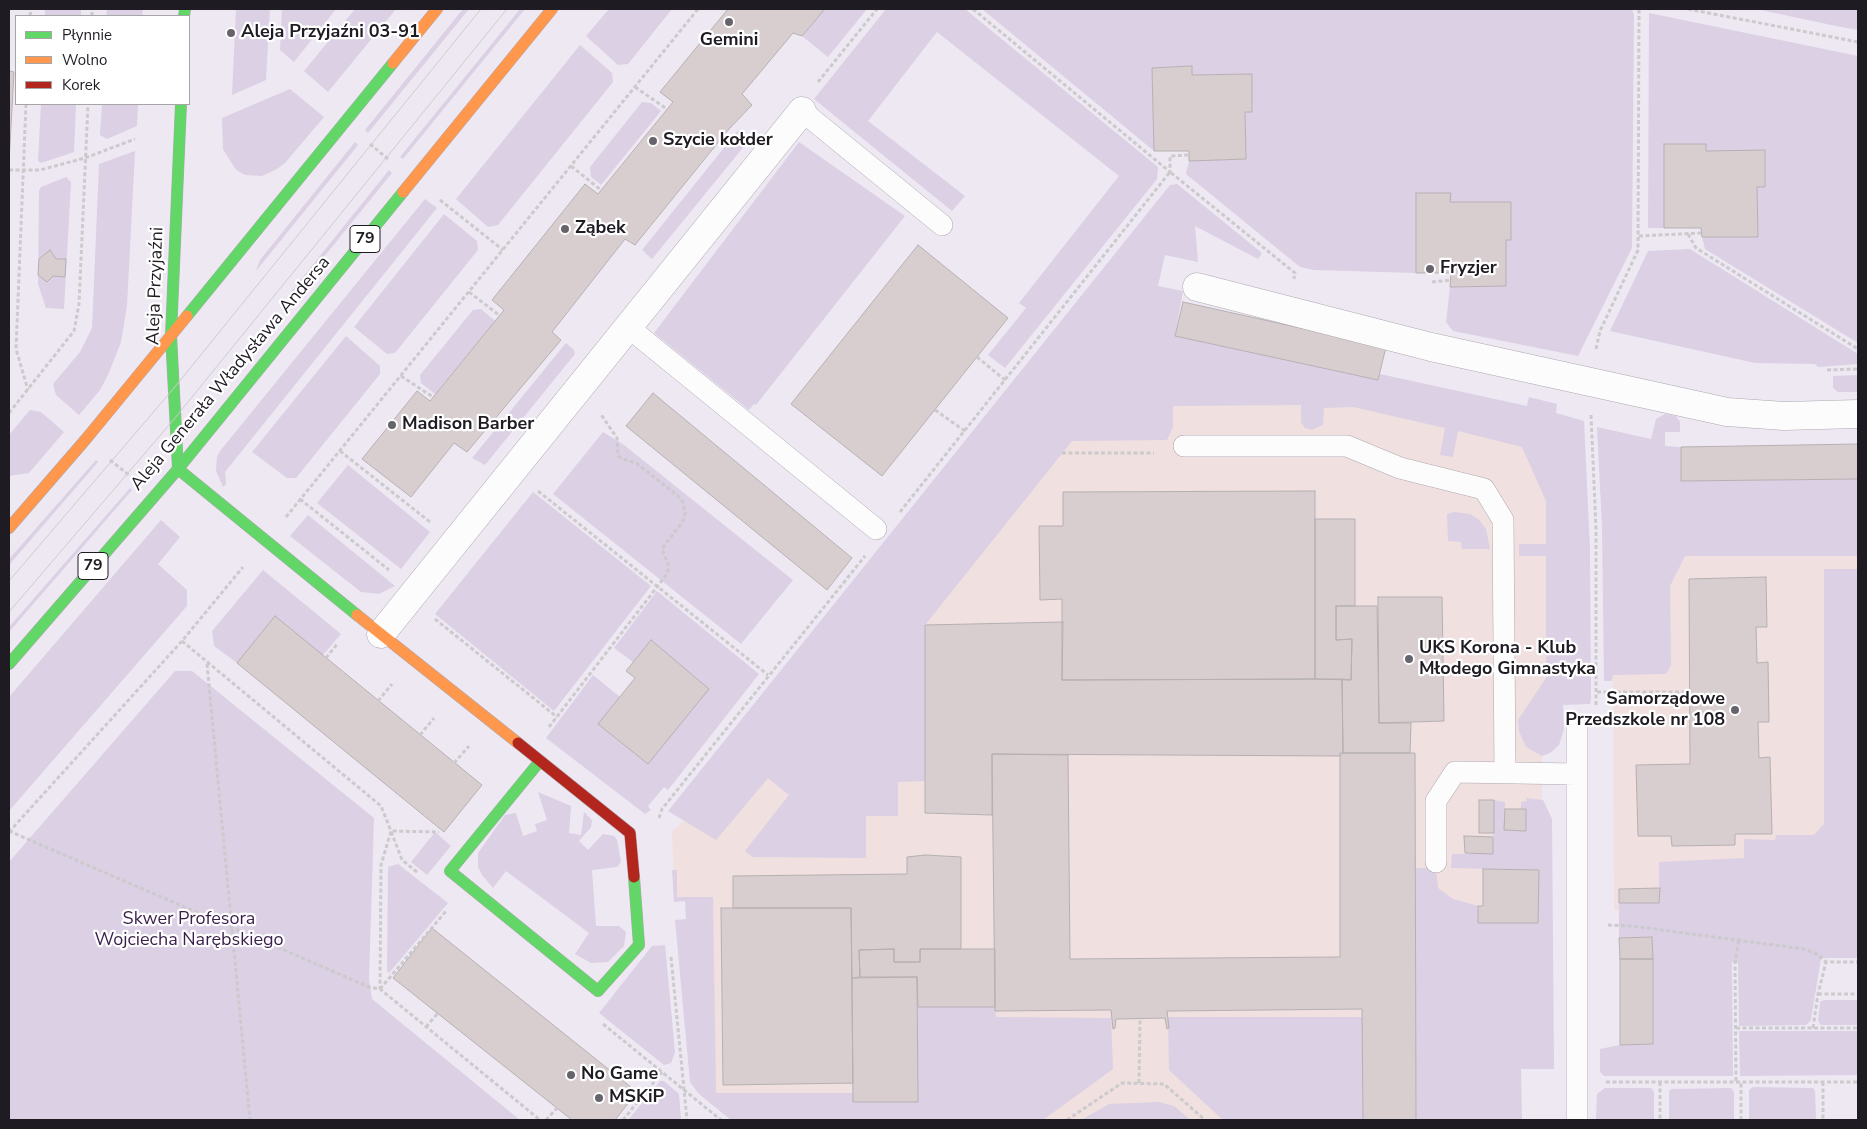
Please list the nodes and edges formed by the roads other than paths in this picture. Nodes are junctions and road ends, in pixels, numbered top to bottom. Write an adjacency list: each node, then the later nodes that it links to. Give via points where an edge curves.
1 (437, 9): 8 (main road)
2 (552, 9): 11 (main road, Aleja Generała Władysława Andersa / 79)
3 (180, 105): 8 (main road, Aleja Przyjaźni)
4 (802, 111): 5 (lane); 7 (street)
5 (942, 225)
6 (1197, 287): 9 (street, via 1430,347 1727,412 1784,416)
7 (628, 327): 13 (lane); 14 (street)
8 (171, 335): 11 (main road, Aleja Przyjaźni); 12 (main road)
9 (1858, 414)
10 (1184, 446): 18 (lane, via 1347,446 1400,468 1484,489 1503,520)
11 (178, 469): 14 (main road); 15 (main road, Aleja Generała Władysława Andersa / 79)
12 (9, 528)
13 (880, 532)
14 (381, 634): 17 (main road)
15 (9, 664)
16 (1577, 728): 19 (lane)
17 (540, 761): 17 (main road, via 630,833 639,945 598,992 450,871)
18 (1505, 772): 19 (lane); 20 (lane, via 1455,772 1436,802)
19 (1577, 774): 21 (lane)
20 (1436, 862)
21 (1577, 1120)

